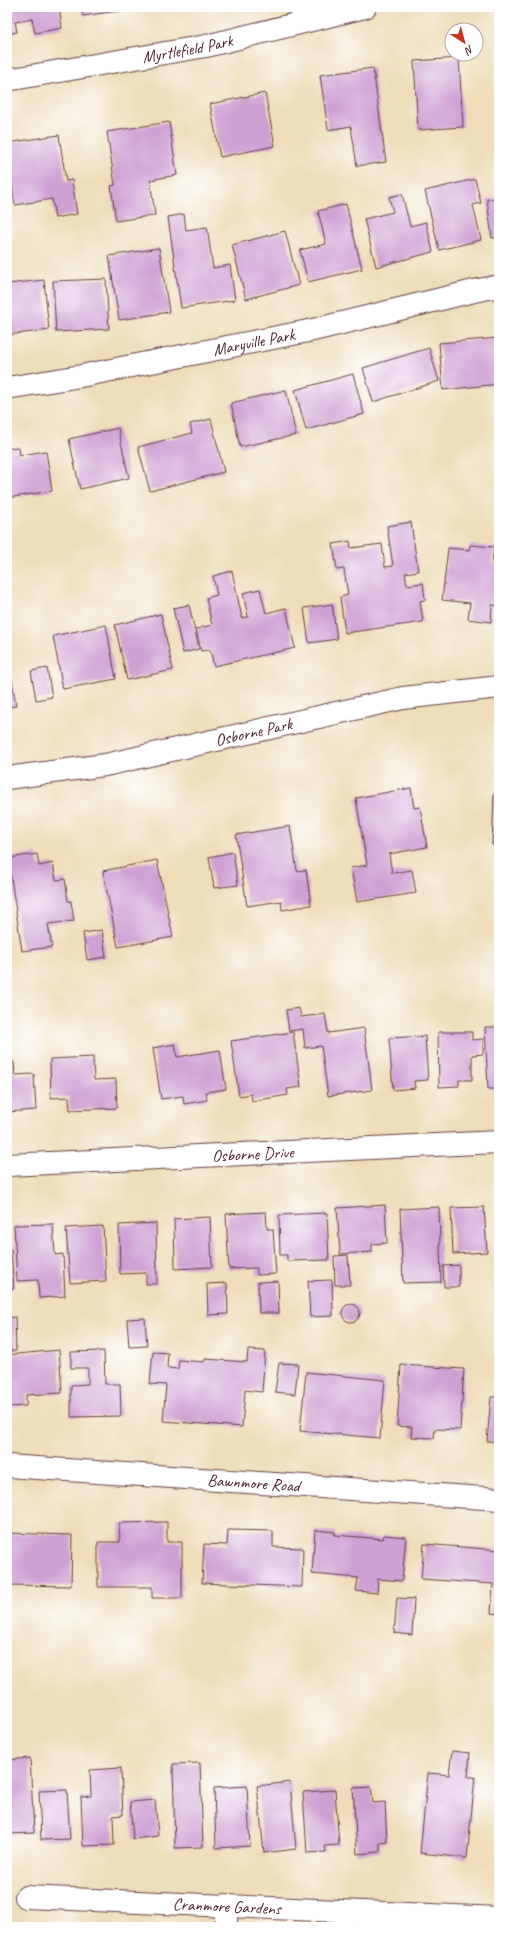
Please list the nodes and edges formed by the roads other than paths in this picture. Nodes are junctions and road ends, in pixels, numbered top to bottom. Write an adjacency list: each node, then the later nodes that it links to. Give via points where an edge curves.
1 (364, 7): 2 (street, Myrtlefield Park, via 206,46)
2 (7, 80)
3 (499, 286): 4 (street, Maryville Park, via 313,330)
4 (7, 388)
5 (499, 687): 6 (street, Osborne Park, via 403,698 105,765)
6 (7, 778)
7 (499, 1142): 8 (street, Osborne Drive)
8 (7, 1165)
9 (7, 1466): 10 (street, Bawnmore Road)
10 (499, 1499)
11 (26, 1897): 12 (street, Cranmore Gardens)
12 (226, 1905): 13 (street, Cranmore Gardens); 14 (street)
13 (499, 1918)
14 (226, 1927)

